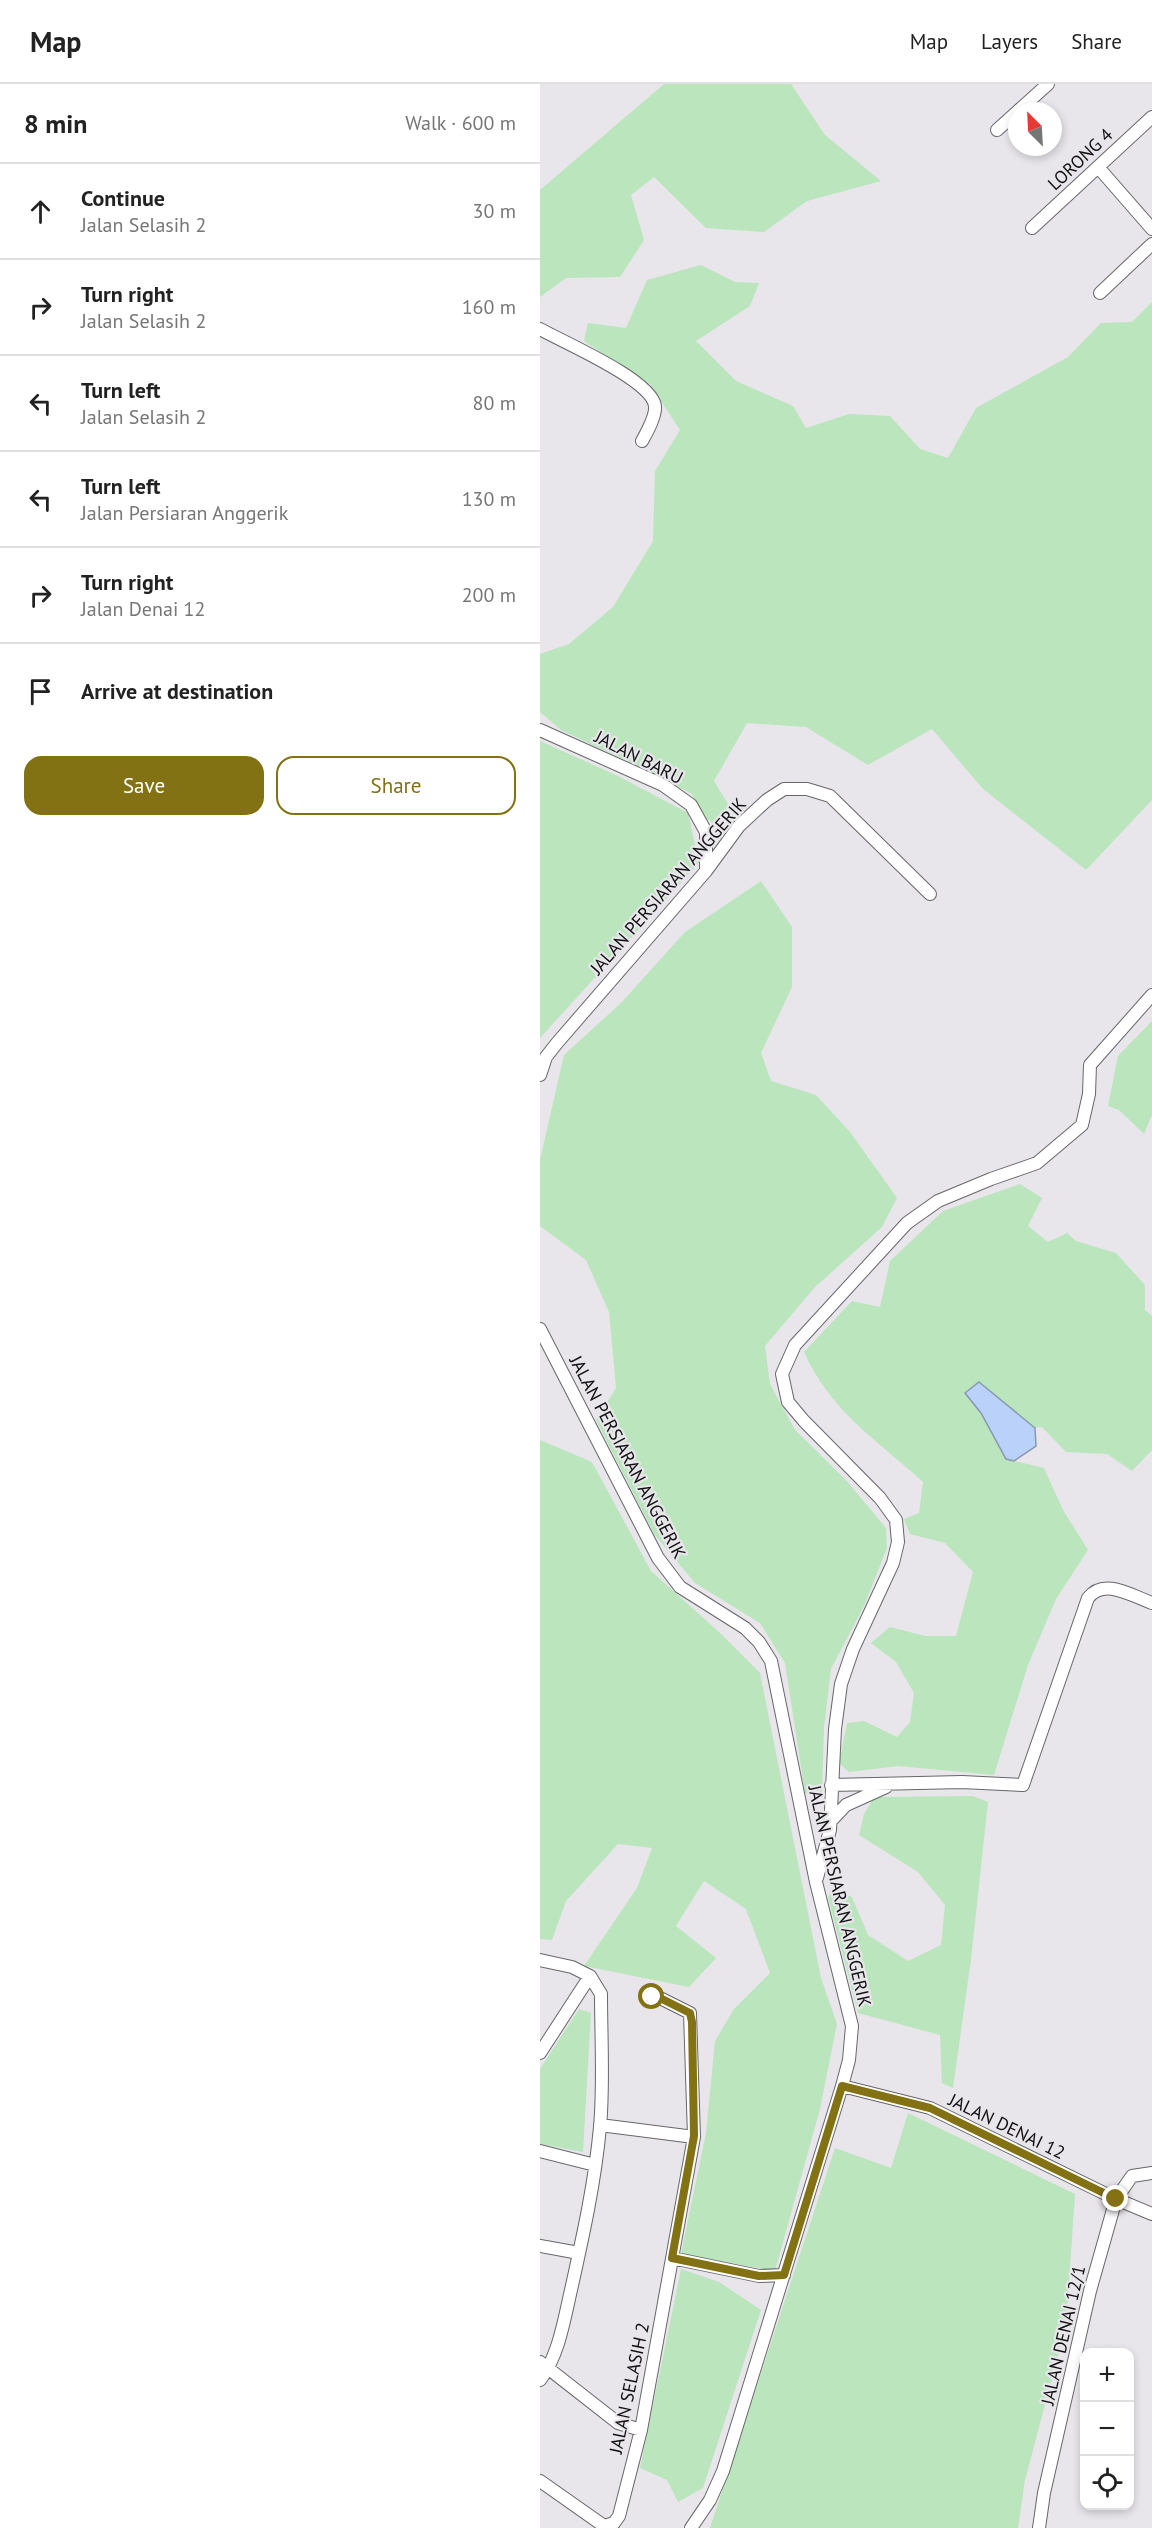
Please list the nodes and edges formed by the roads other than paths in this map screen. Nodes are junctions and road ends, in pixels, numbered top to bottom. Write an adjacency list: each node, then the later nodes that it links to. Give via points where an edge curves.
1 (1048, 84): 2 (street)
2 (1027, 102)
3 (1152, 117): 6 (street, LORONG 4)
4 (1008, 120): 5 (street)
5 (997, 130)
6 (1098, 167): 7 (street, LORONG 4); 8 (street)
7 (1032, 228)
8 (1152, 229)
9 (1152, 244): 10 (street)
10 (1100, 293)
11 (540, 329): 12 (street, via 642,386 655,409)
12 (642, 441)
13 (540, 730): 14 (street, JALAN BARU, via 663,785 691,805 706,832)
14 (706, 871): 15 (street, JALAN PERSIARAN ANGGERIK, via 739,826 767,800 784,789 807,789 830,796); 17 (street, JALAN PERSIARAN ANGGERIK, via 557,1042)
15 (930, 894)
16 (1152, 995): 21 (street, via 1090,1065 1082,1125 1037,1163 938,1201 907,1223 795,1345 782,1374 789,1402 896,1520 898,1542 893,1563 841,1684)
17 (540, 1075)
18 (540, 1329): 23 (street, JALAN PERSIARAN ANGGERIK, via 658,1558 680,1587 745,1628 771,1661)
19 (1152, 1603): 20 (street, via 1106,1587 1096,1589 1088,1598 1023,1785)
20 (892, 1784): 21 (street); 22 (street, via 846,1805)
21 (831, 1785): 22 (street)
22 (830, 1822): 23 (street)
23 (816, 1882): 28 (street, JALAN PERSIARAN ANGGERIK, via 852,2026)
24 (540, 1960): 25 (street, via 572,1967)
25 (590, 1976): 27 (street); 29 (street, via 601,1994)
26 (652, 1997): 30 (street, JALAN SELASIH 2, via 690,2013)
27 (542, 2047)
28 (842, 2086): 34 (street, JALAN DENAI 12, via 930,2108); 39 (street, JALAN PERSIARAN ANGGERIK)
29 (600, 2125): 30 (street); 32 (street)
30 (694, 2136): 38 (street, JALAN SELASIH 2)
31 (540, 2151): 32 (street)
32 (595, 2165): 37 (street)
33 (1152, 2173): 34 (street, JALAN DENAI 12/1, via 1131,2176)
34 (1116, 2199): 35 (street, JALAN DENAI 12); 45 (street, JALAN DENAI 12/1, via 1088,2302)
35 (1152, 2214)
36 (540, 2246): 37 (street)
37 (579, 2253): 40 (street, via 562,2329)
38 (672, 2258): 39 (street, via 759,2276); 42 (street, JALAN SELASIH 2)
39 (784, 2275): 44 (street, JALAN PERSIARAN ANGGERIK, via 723,2471)
40 (544, 2366): 41 (street); 42 (street, via 618,2423)
41 (540, 2380)
42 (641, 2430): 43 (street, JALAN SELASIH 2, via 614,2523 604,2526)
43 (540, 2481)
44 (691, 2528)
45 (1039, 2528)

